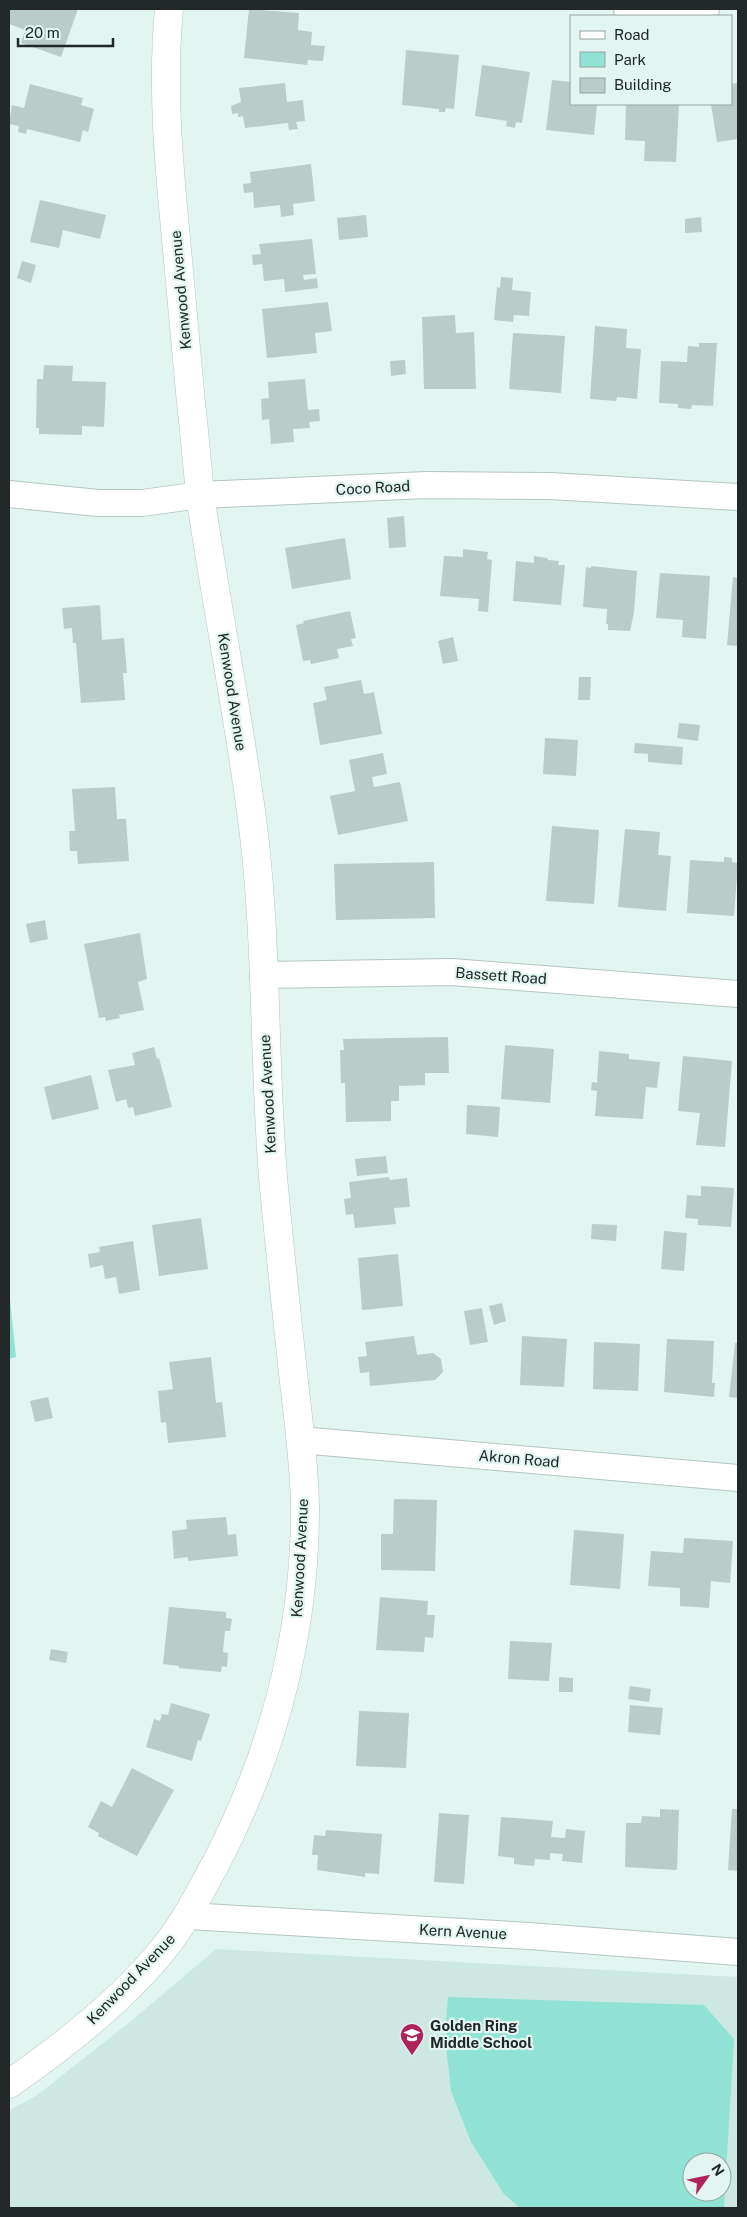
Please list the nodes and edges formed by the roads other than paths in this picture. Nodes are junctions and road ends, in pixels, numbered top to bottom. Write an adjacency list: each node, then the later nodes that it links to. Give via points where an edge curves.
1 (169, 9): 5 (street, Kenwood Avenue, via 165,116)
2 (627, 9): 3 (street)
3 (706, 9)
4 (9, 494): 5 (street, Coco Road, via 98,503 142,503)
5 (200, 495): 6 (street, Coco Road, via 426,485 550,486); 7 (street, Kenwood Avenue, via 251,808 258,876)
6 (738, 497)
7 (262, 975): 8 (street, Bassett Road, via 452,972); 9 (street, Kenwood Avenue, via 270,1135)
8 (738, 994)
9 (300, 1440): 10 (street, Akron Road); 11 (street, Kenwood Avenue, via 305,1501 304,1552 294,1645 272,1730 253,1783)
10 (738, 1478)
11 (188, 1916): 12 (street, Kern Avenue); 13 (street, Kenwood Avenue, via 163,1950 122,1992 51,2055)
12 (738, 1952)
13 (9, 2084)

